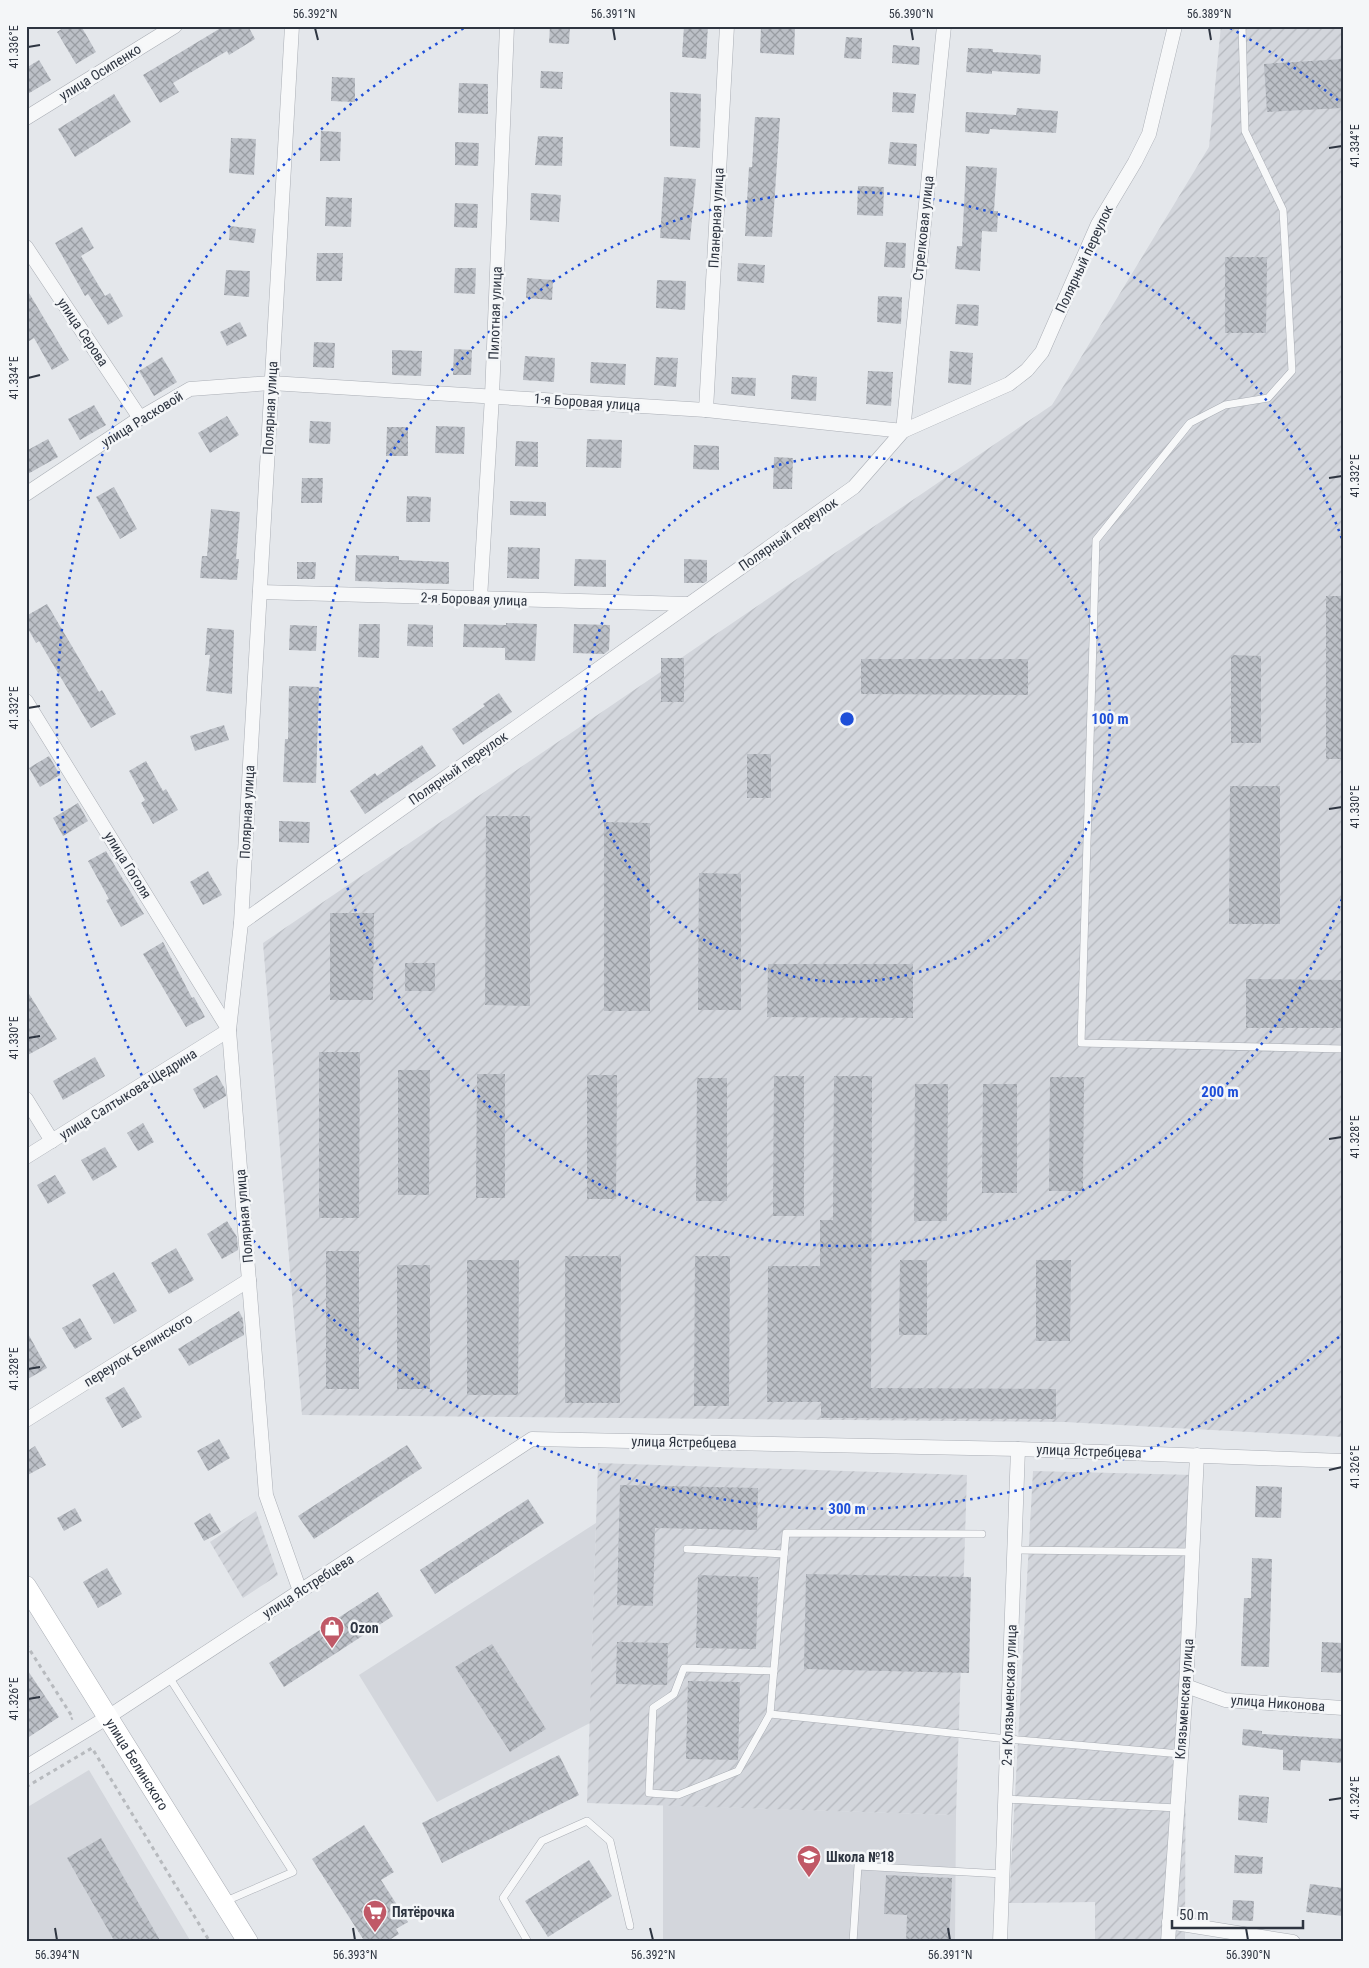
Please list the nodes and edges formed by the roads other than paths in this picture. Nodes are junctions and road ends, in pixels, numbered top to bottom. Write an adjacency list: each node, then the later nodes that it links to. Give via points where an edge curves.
1 (174, 26): 8 (street, улица Осипенко)
2 (292, 26): 10 (street, Полярная улица)
3 (507, 26): 11 (street, Пилотная улица)
4 (727, 26): 12 (street, Планерная улица)
5 (944, 26): 14 (street, Стрелковая улица)
6 (1175, 26): 14 (street, Полярный переулок, via 1149,134 1098,224 1042,352 1009,384)
7 (1242, 26): 22 (lane, via 1245,131 1283,210 1292,371 1268,398 1225,405 1190,423 1096,540 1081,1043)
8 (26, 118)
9 (26, 247): 13 (street, улица Серова)
10 (271, 383): 11 (street, 1-я Боровая улица); 13 (street, улица Расковой, via 190,389); 16 (street, Полярная улица)
11 (492, 396): 12 (street, 1-я Боровая улица); 17 (street, Пилотная улица)
12 (706, 410): 14 (street, 1-я Боровая улица)
13 (140, 418): 15 (street, улица Расковой)
14 (902, 431): 18 (street, Полярный переулок, via 854,487)
15 (26, 494)
16 (260, 592): 17 (street, 2-я Боровая улица); 20 (street, Полярная улица)
17 (480, 599): 18 (street, 2-я Боровая улица)
18 (688, 604): 20 (street, Полярный переулок)
19 (26, 701): 21 (street, улица Гоголя)
20 (241, 923): 21 (street, Полярная улица)
21 (229, 1030): 24 (street, улица Салтыкова-Щедрина); 26 (street, Полярная улица)
22 (1343, 1049)
23 (26, 1099): 24 (street)
24 (52, 1140): 25 (street, улица Салтыкова-Щедрина)
25 (26, 1157)
26 (249, 1280): 27 (street, переулок Белинского); 37 (street, Полярная улица, via 266,1495)
27 (26, 1420)
28 (1018, 1449): 29 (street, улица Ястребцева); 33 (street, 2-я Клязьменская улица); 37 (street, улица Ястребцева, via 532,1439)
29 (1197, 1455): 30 (street, улица Ястребцева); 34 (street, Клязьменская улица)
30 (1343, 1461)
31 (982, 1534): 35 (lane, via 786,1533)
32 (687, 1549): 35 (lane)
33 (1014, 1550): 34 (lane); 44 (street, 2-я Клязьменская улица)
34 (1192, 1552): 40 (street, Клязьменская улица)
35 (784, 1554): 38 (lane)
36 (26, 1586): 43 (main road, улица Белинского)
37 (300, 1591): 39 (street, улица Ястребцева)
38 (774, 1671): 42 (lane); 42 (lane, via 684,1668 674,1694 653,1708 649,1793 678,1795 738,1771)
39 (169, 1677): 43 (street, улица Ястребцева); 50 (lane, via 293,1872)
40 (1186, 1686): 41 (street, улица Никонова, via 1226,1700); 45 (street, Клязьменская улица)
41 (1343, 1708)
42 (770, 1714): 44 (lane)
43 (108, 1717): 46 (street, улица Ястребцева); 50 (main road, улица Белинского)
44 (1008, 1739): 45 (lane); 47 (street, 2-я Клязьменская улица)
45 (1181, 1754): 48 (street, Клязьменская улица)
46 (26, 1768)
47 (1006, 1799): 48 (lane); 49 (street, 2-я Клязьменская улица)
48 (1177, 1808): 51 (street, Клязьменская улица)
49 (1003, 1874): 55 (lane, via 858,1866); 56 (street, 2-я Клязьменская улица)
50 (223, 1902): 53 (main road, улица Белинского)
51 (1169, 1922): 57 (street, Клязьменская улица); 58 (street)
52 (630, 1926): 54 (lane, via 610,1841 587,1821 542,1841 503,1898)
53 (248, 1942)
54 (528, 1942)
55 (852, 1942)
56 (1000, 1942)
57 (1168, 1942)
58 (1293, 1942)

